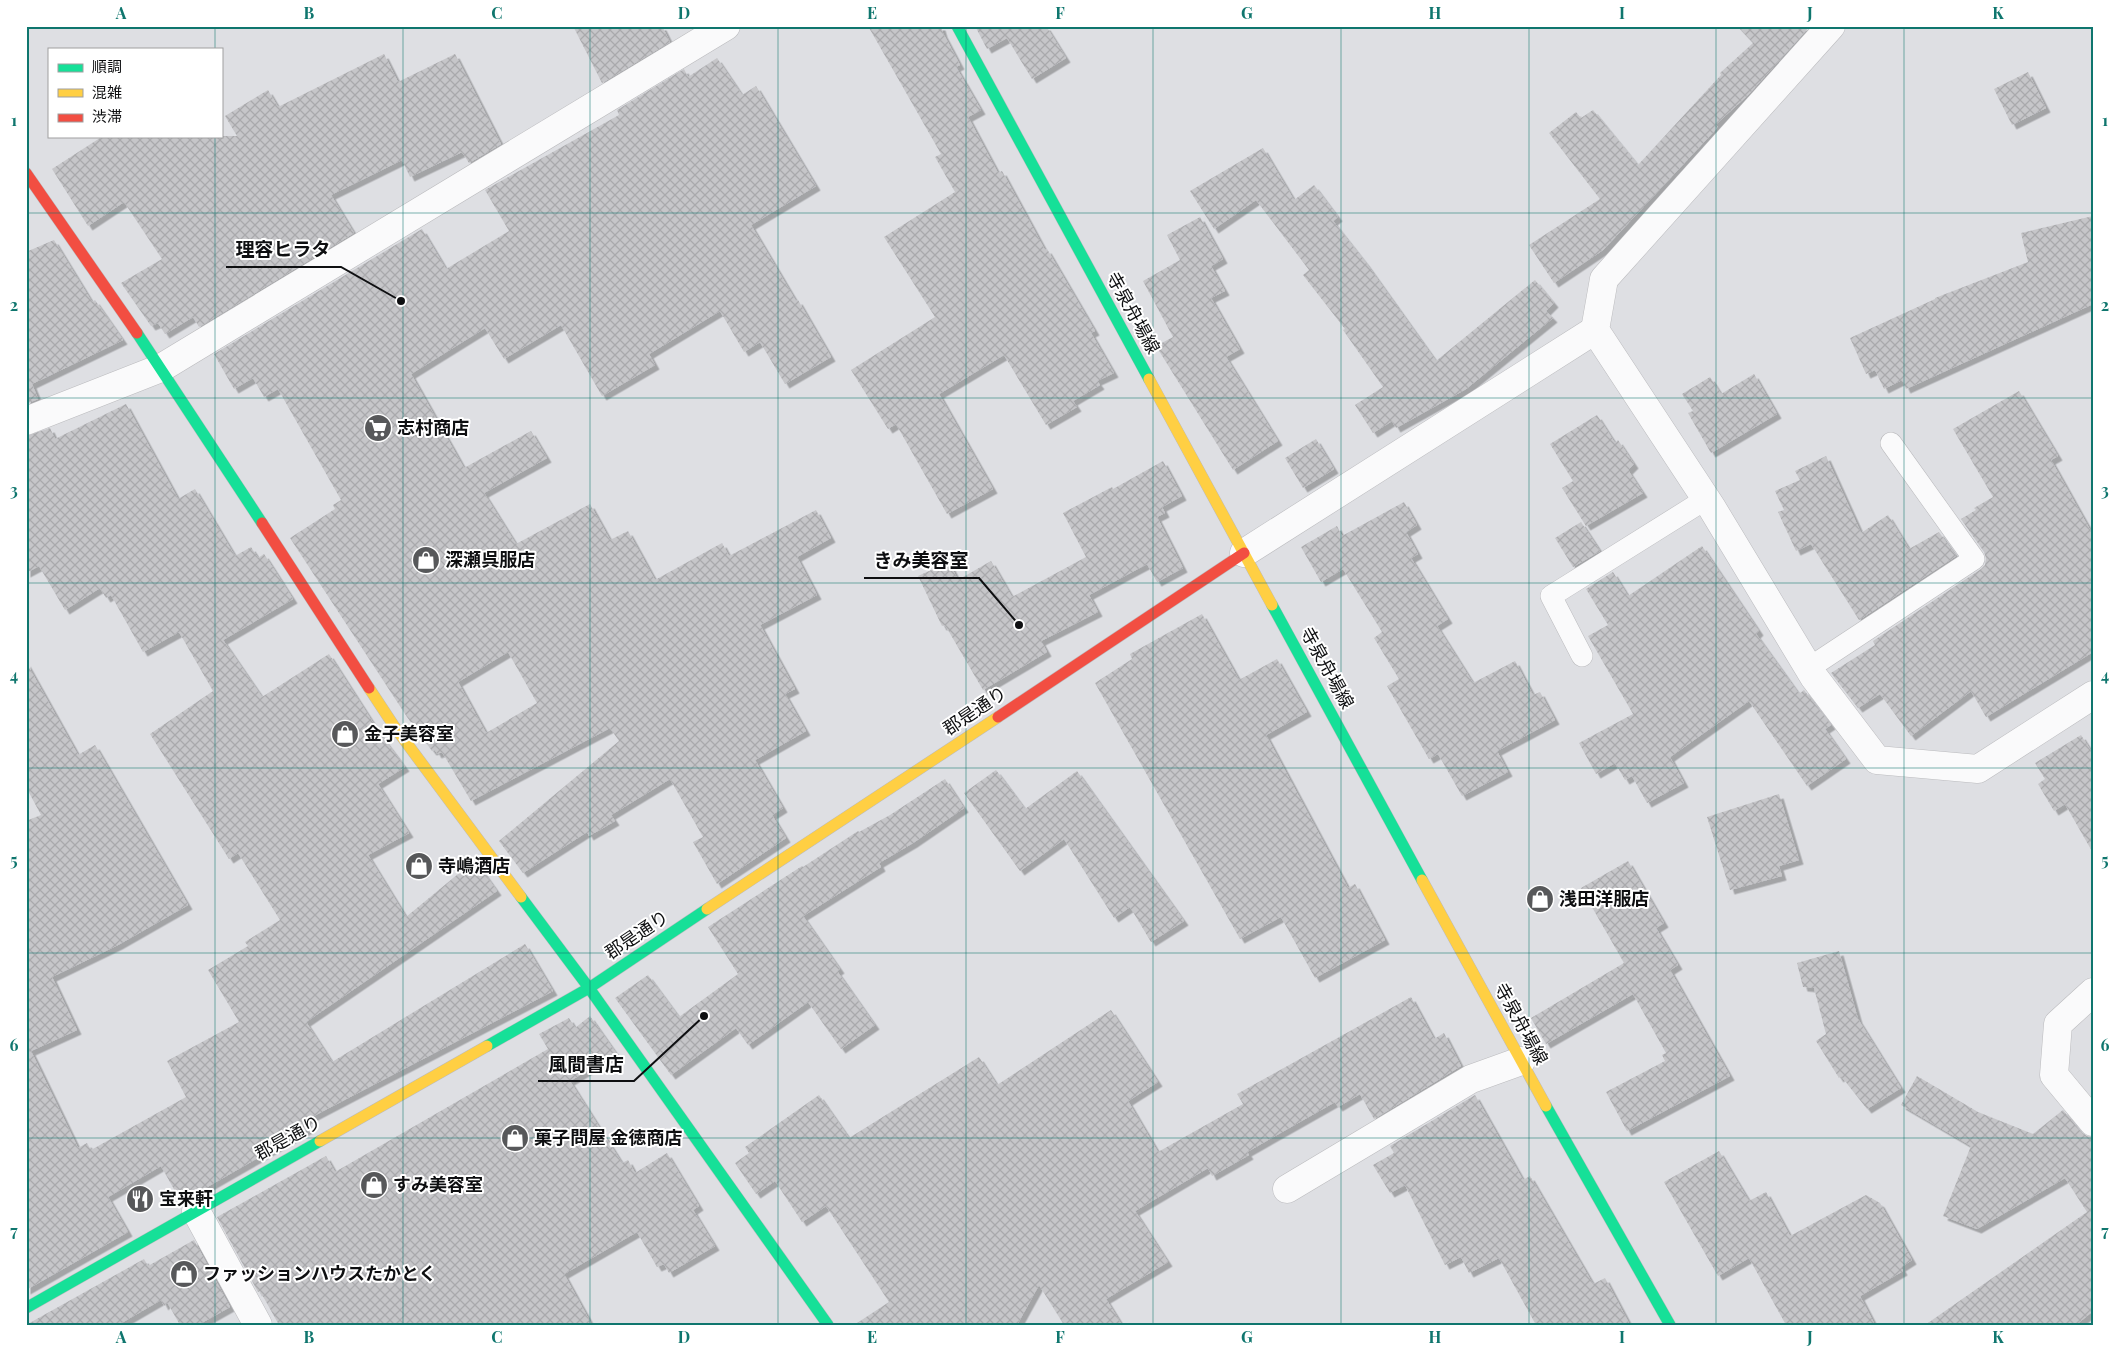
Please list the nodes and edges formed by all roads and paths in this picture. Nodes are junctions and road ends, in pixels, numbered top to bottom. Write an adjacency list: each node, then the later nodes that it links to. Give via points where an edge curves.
1 (726, 26): 6 (street)
2 (957, 26): 10 (street, 寺泉舟場線)
3 (1831, 26): 5 (street, via 1604,278)
4 (26, 173): 6 (street)
5 (1595, 330): 9 (street); 10 (street)
6 (161, 368): 7 (street); 14 (street, via 394,726)
7 (26, 421)
8 (1891, 443): 12 (lane, via 1974,559)
9 (1706, 499): 11 (lane, via 1551,596); 12 (street)
10 (1244, 553): 14 (street, 郡是通り); 16 (street, 寺泉舟場線)
11 (1582, 656)
12 (1809, 668): 13 (street, via 1877,760 1978,769)
13 (2093, 696)
14 (589, 988): 19 (street, 郡是通り); 22 (street)
15 (2093, 992): 17 (street, via 2058,1024 2054,1075)
16 (1521, 1061): 18 (street, via 1471,1079); 23 (street, 寺泉舟場線)
17 (2093, 1122)
18 (1287, 1188)
19 (196, 1210): 20 (street, 郡是通り); 21 (street)
20 (26, 1308)
21 (258, 1325)
22 (828, 1325)
23 (1670, 1325)

